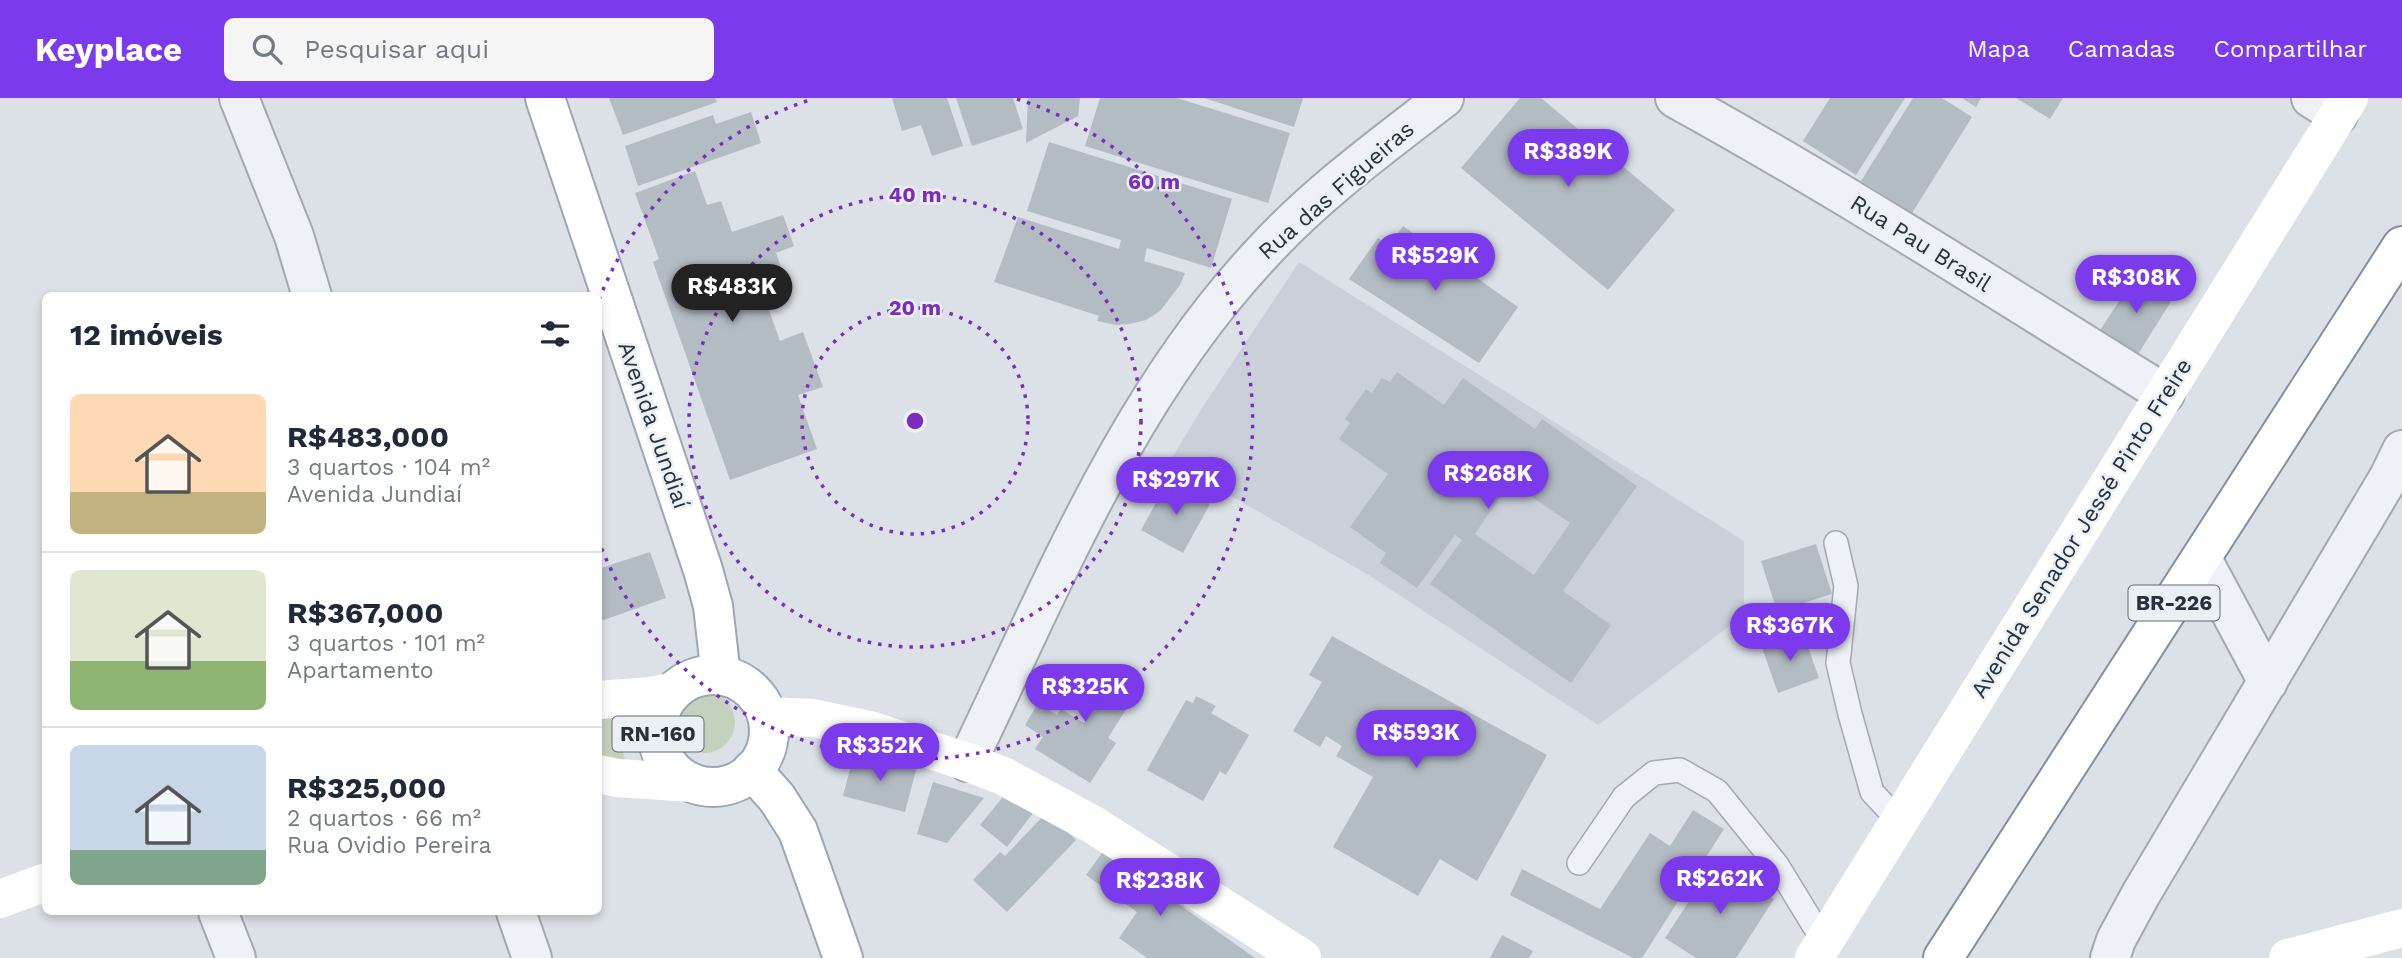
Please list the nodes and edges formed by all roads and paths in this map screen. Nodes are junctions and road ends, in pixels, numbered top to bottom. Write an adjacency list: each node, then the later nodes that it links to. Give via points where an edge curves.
1 (239, 98): 7 (street, via 294,236)
2 (545, 98): 12 (main road, Avenida Jundiaí, via 703,570 713,606)
3 (1444, 98): 17 (street, Rua das Figueiras, via 1324,194 1263,251 1208,317 1112,461)
4 (1675, 98): 8 (street, Rua Pau Brasil, via 1864,207)
5 (2333, 104): 8 (main road, Avenida Senador Jessé Pinto Freire)
6 (2402, 246): 11 (main road, BR-226)
7 (311, 292)
8 (2165, 394): 21 (main road, Avenida Senador Jessé Pinto Freire)
9 (2402, 450): 13 (street)
10 (1836, 543): 21 (lane, via 1846,586 1838,663 1872,792)
11 (2202, 559): 13 (street); 33 (main road, BR-226)
12 (721, 676): 14 (main road, RN-160, via 696,678); 16 (main road, via 748,687)
13 (2268, 682): 34 (street, via 2141,894)
14 (674, 691): 15 (main road); 20 (main road, RN-160, via 660,713 658,739 667,763)
15 (602, 700)
16 (767, 716): 17 (main road, via 813,718 870,730); 18 (main road, via 767,745)
17 (967, 762): 32 (main road, via 1003,776 1091,824)
18 (752, 770): 20 (main road, RN-160, via 724,786); 31 (main road, via 798,831)
19 (602, 775): 20 (main road)
20 (692, 783)
21 (1899, 821): 28 (main road, Avenida Senador Jessé Pinto Freire)
22 (1579, 863): 28 (lane, via 1624,797 1654,773 1680,770 1717,792 1777,865)
23 (42, 883): 24 (main road)
24 (0, 899)
25 (219, 915): 29 (street)
26 (517, 915): 30 (street)
27 (2402, 928): 35 (main road)
28 (1819, 950)
29 (236, 958)
30 (532, 958)
31 (843, 958)
32 (1302, 958)
33 (1943, 958)
34 (2110, 958)
35 (2288, 958)

